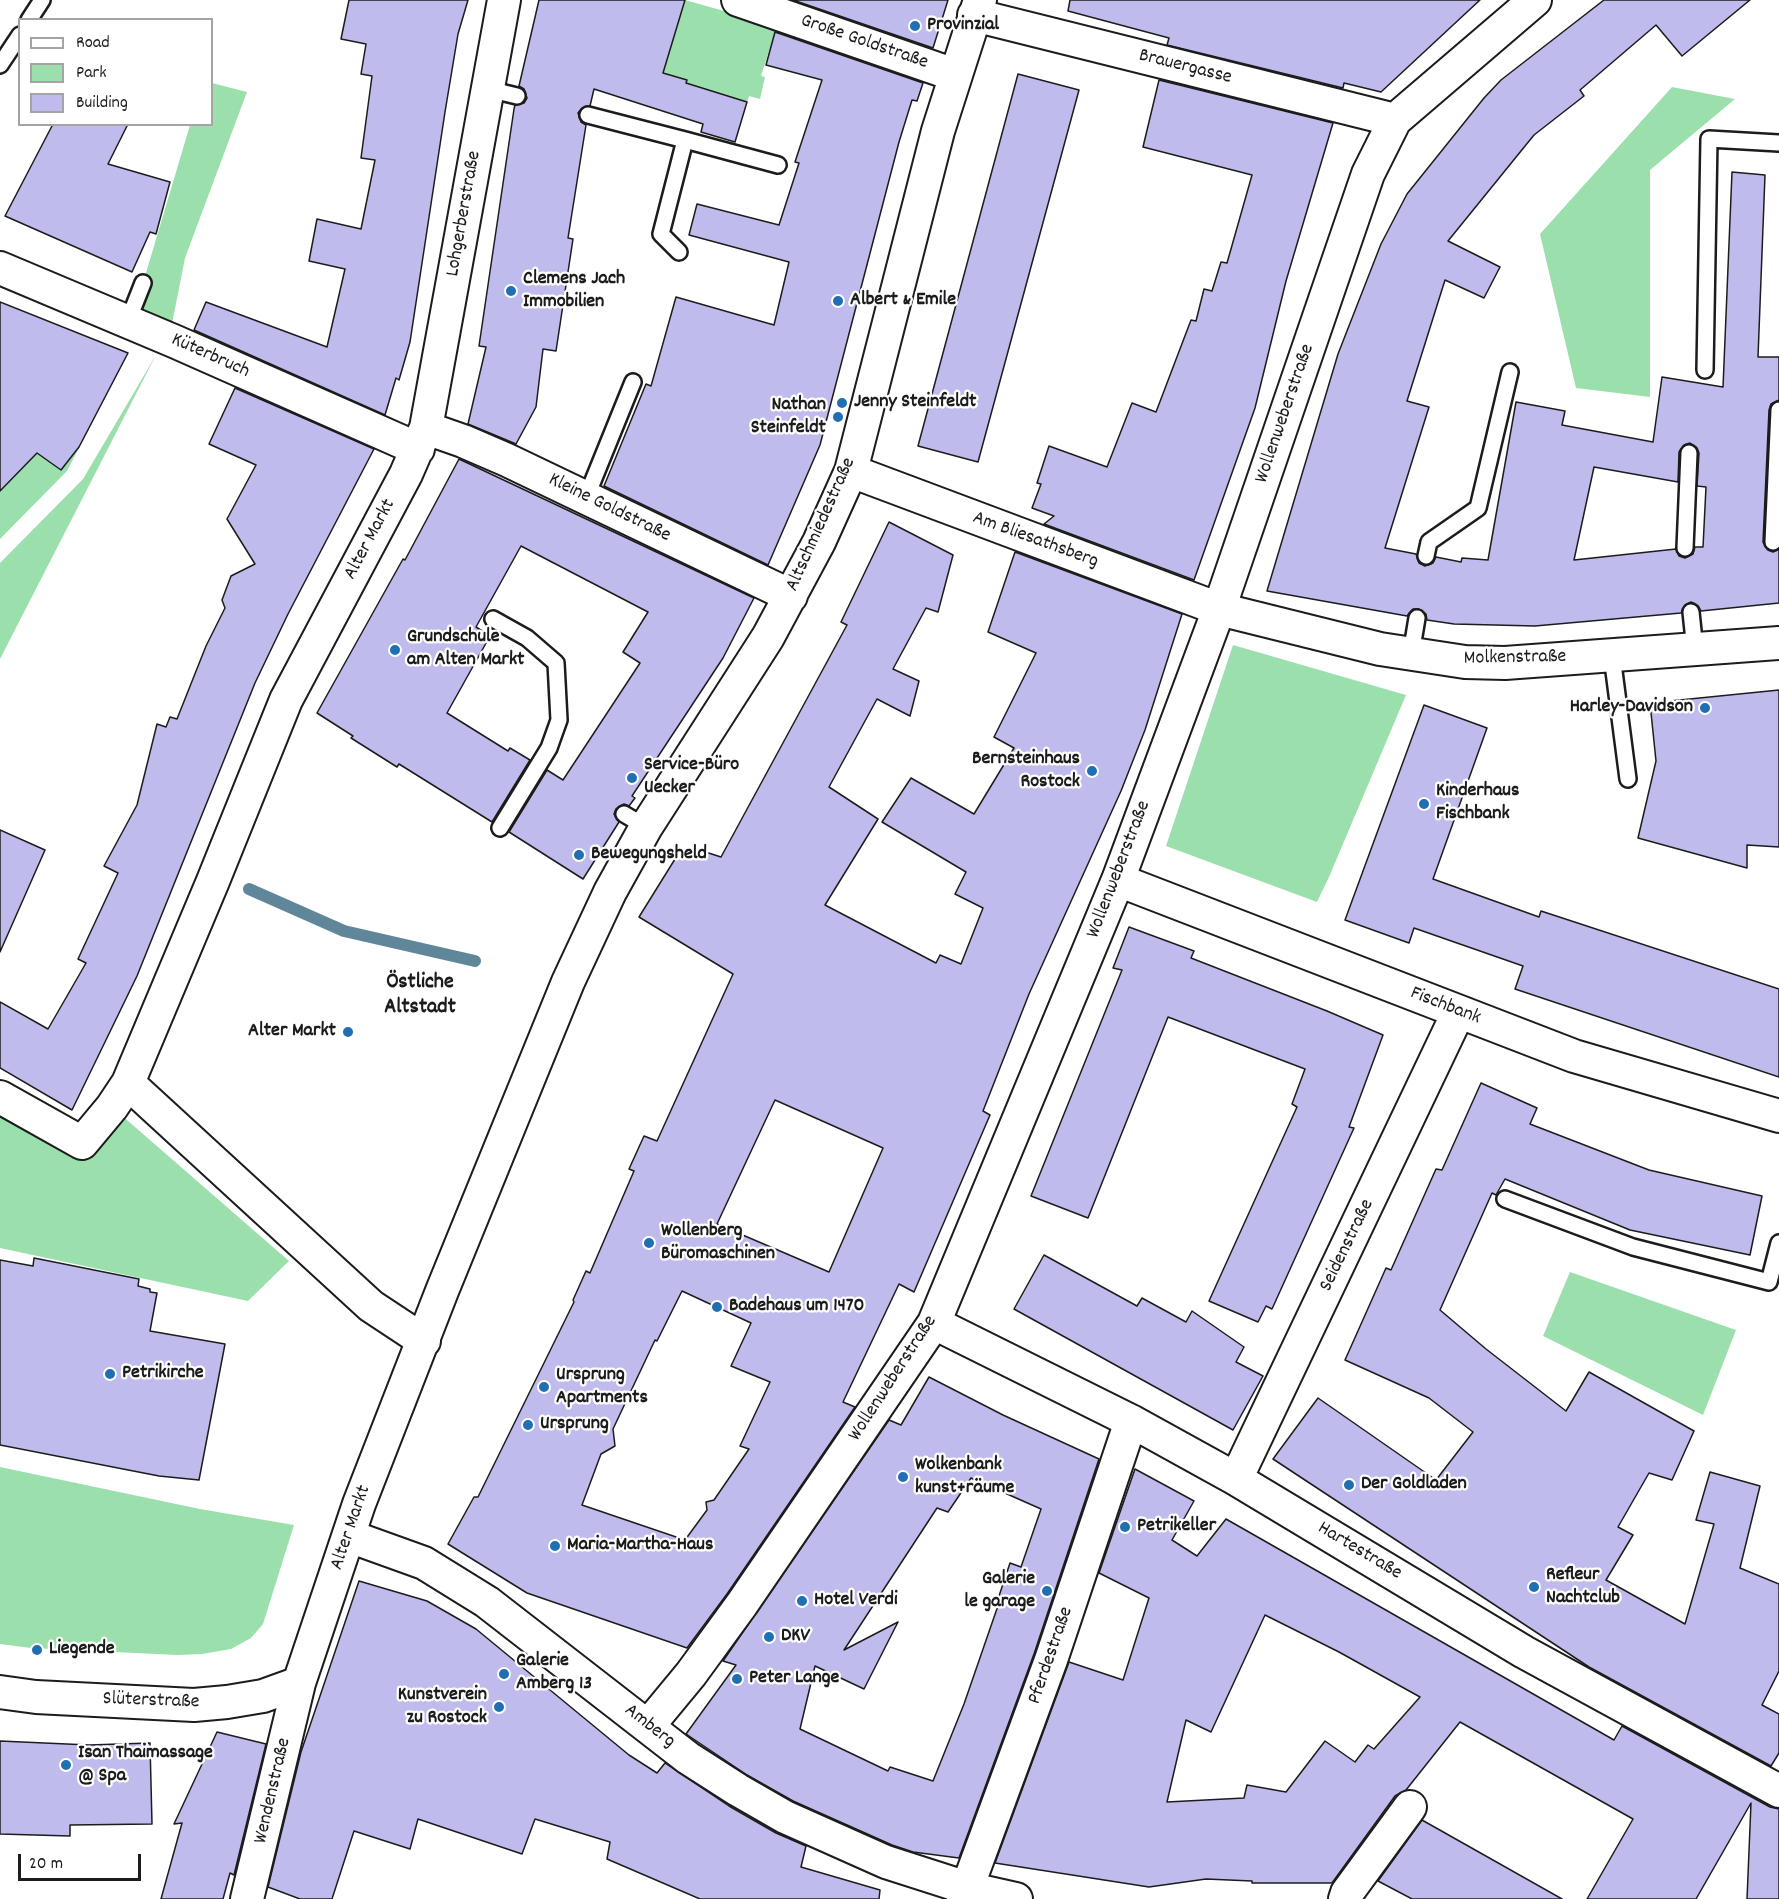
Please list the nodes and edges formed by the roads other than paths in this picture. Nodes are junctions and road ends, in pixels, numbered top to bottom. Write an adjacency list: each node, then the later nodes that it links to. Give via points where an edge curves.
1 (42, 0): 6 (lane)
2 (504, 0): 23 (street, Lohgerberstraße, via 502,93)
3 (738, 0): 9 (street, Große Goldstraße)
4 (1534, 0): 11 (street, Wollenweberstraße)
5 (977, 8): 9 (street, Altschmiedestraße); 11 (street, Brauergasse)
6 (30, 18)
7 (18, 38): 8 (lane)
8 (0, 65)
9 (955, 75): 25 (street, Altschmiedestraße)
10 (588, 114): 12 (lane)
11 (1395, 120): 31 (street, Wollenweberstraße, via 1368,174)
12 (685, 140): 14 (lane); 15 (lane, via 661,234)
13 (1779, 143): 19 (lane, via 1708,139)
14 (778, 165)
15 (679, 252)
16 (0, 268): 18 (street, Küterbruch)
17 (143, 283): 18 (lane)
18 (128, 321): 23 (street, Küterbruch)
19 (1705, 370)
20 (1510, 372): 29 (lane, via 1478,508 1429,542)
21 (633, 382): 26 (lane)
22 (1779, 410): 27 (lane)
23 (422, 438): 26 (street, Kleine Goldstraße, via 463,441); 44 (street, Alter Markt, via 285,700)
24 (1689, 453): 28 (lane)
25 (851, 471): 30 (street, Altschmiedestraße); 31 (street, Am Bliesathsberg)
26 (586, 498): 30 (street, Kleine Goldstraße)
27 (1773, 542)
28 (1685, 548)
29 (1426, 556)
30 (790, 596): 42 (street, Altschmiedestraße, via 768,638 635,820)
31 (1219, 609): 37 (street, Molkenstraße); 41 (street, Wollenweberstraße)
32 (1691, 612): 36 (lane)
33 (1417, 618): 37 (lane)
34 (493, 620): 40 (lane, via 526,638 556,663 559,720 549,748)
35 (1779, 643): 36 (street, Molkenstraße)
36 (1695, 650): 38 (street, Molkenstraße)
37 (1412, 654): 38 (street, Molkenstraße, via 1505,663)
38 (1612, 656): 39 (lane)
39 (1628, 779)
40 (500, 828)
41 (1118, 880): 43 (street, Fischbank); 50 (street, Wollenweberstraße)
42 (610, 892): 51 (street, Alter Markt, via 564,993)
43 (1458, 1012): 46 (street, Fischbank, via 1574,1056); 53 (street, Seidenstraße)
44 (128, 1083): 45 (street, Alter Markt, via 81,1143); 51 (street, via 371,1306)
45 (0, 1097)
46 (1779, 1116)
47 (1505, 1199): 49 (lane, via 1633,1247)
48 (1779, 1243): 49 (lane)
49 (1774, 1284)
50 (934, 1323): 52 (street, Hartestraße); 57 (street, Wollenweberstraße, via 742,1604)
51 (424, 1341): 54 (street, Alter Markt)
52 (1131, 1421): 53 (street, Hartestraße); 60 (street, Pferdestraße, via 1051,1660)
53 (1236, 1479): 58 (street, Hartestraße, via 1524,1652)
54 (349, 1536): 55 (street, Alter Markt); 57 (street, Amberg, via 423,1563 487,1602)
55 (299, 1683): 56 (street, Slüterstraße, via 262,1696 194,1705); 61 (street, Wendenstraße)
56 (0, 1692)
57 (648, 1726): 60 (street, Amberg, via 688,1758 784,1817)
58 (1779, 1791)
59 (1410, 1807): 63 (street)
60 (965, 1894): 62 (street, Amberg)
61 (247, 1899)
62 (1016, 1899)
63 (1345, 1899)

